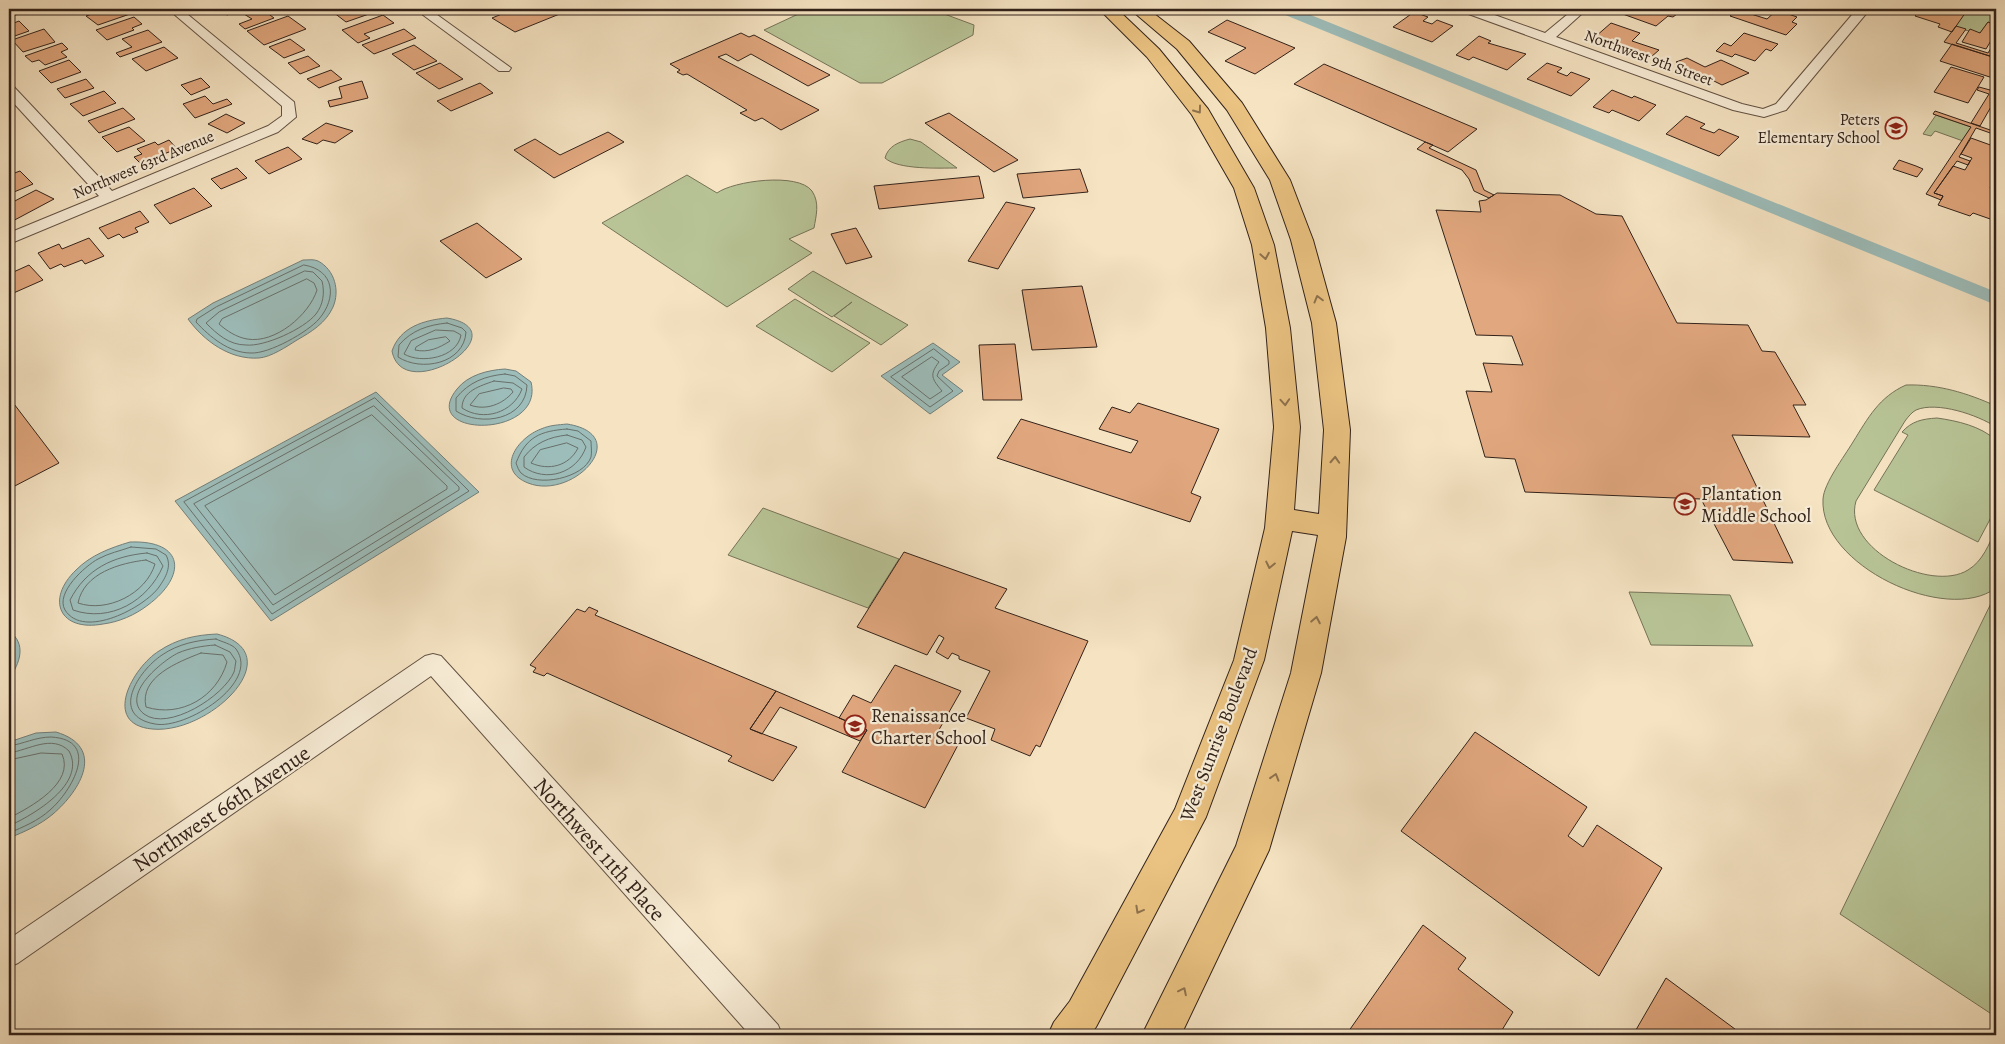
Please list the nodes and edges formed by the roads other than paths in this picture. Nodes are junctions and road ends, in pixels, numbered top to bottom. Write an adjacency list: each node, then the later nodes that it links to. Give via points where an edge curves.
1 (174, 9): 11 (street, Northwest 63rd Avenue, via 289,105 289,117 273,129)
2 (421, 9): 9 (street)
3 (1107, 9): 7 (highway, West Sunrise Boulevard)
4 (1467, 9): 8 (street, Northwest 9th Street)
5 (1581, 9): 8 (street)
6 (1864, 9): 8 (street, Northwest 9th Street, via 1781,106 1764,113 1738,107)
7 (1131, 17): 13 (highway, West Sunrise Boulevard, one-way to 13, via 1153,53 1201,113 1244,188 1263,244 1278,328 1287,427); 14 (highway, West Sunrise Boulevard, one-way to 7, via 1337,430 1322,314 1302,240 1280,180 1235,107 1183,45)
8 (1546, 39)
9 (504, 68)
10 (9, 90): 11 (street)
11 (109, 197): 12 (street, Northwest 63rd Avenue)
12 (9, 239)
13 (1280, 518): 14 (highway); 18 (highway, West Sunrise Boulevard, one-way to 18, via 1249,660 1189,817 1083,1014)
14 (1332, 527): 19 (highway, West Sunrise Boulevard, one-way to 14, via 1255,841 1306,673)
15 (433, 663): 16 (street, Northwest 66th Avenue); 17 (street, Northwest 11th Place)
16 (9, 954)
17 (768, 1035)
18 (1067, 1035)
19 (1161, 1035)

